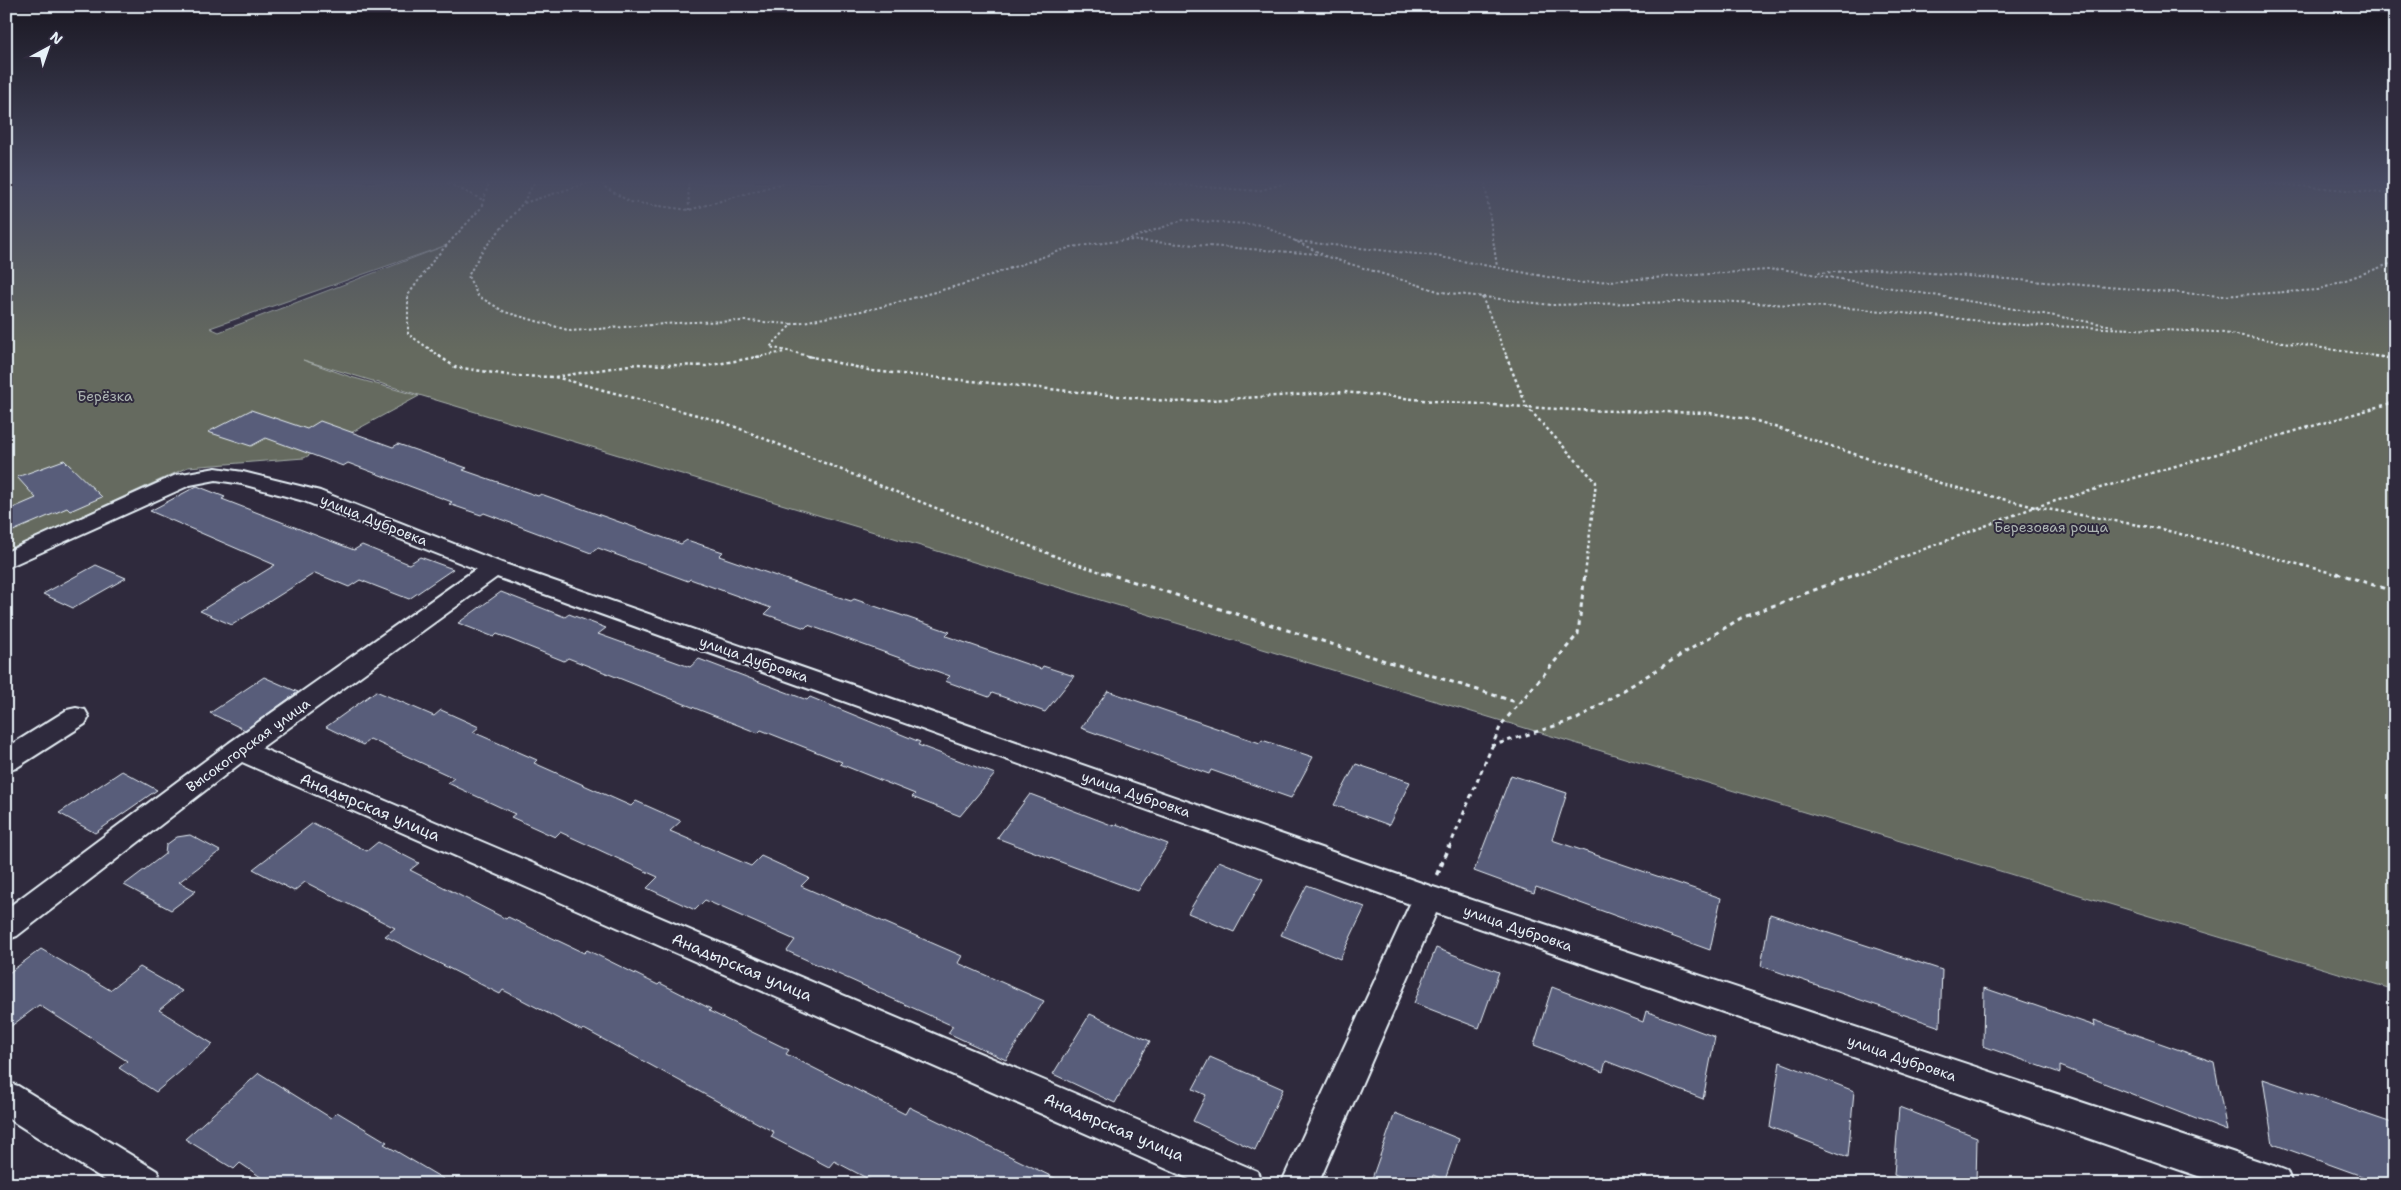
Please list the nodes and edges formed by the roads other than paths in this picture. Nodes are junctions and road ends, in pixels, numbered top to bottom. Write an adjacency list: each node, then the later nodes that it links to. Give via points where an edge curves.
1 (6, 561): 2 (street, улица Дубровка, via 112,510 184,480 216,474 312,496)
2 (494, 568): 4 (street, Высокогорская улица); 6 (street, улица Дубровка)
3 (76, 717): 5 (street)
4 (239, 750): 7 (street, Высокогорская улица); 10 (street, Анадырская улица)
5 (6, 761)
6 (1428, 898): 11 (street); 12 (street, улица Дубровка)
7 (6, 927)
8 (6, 1098): 9 (street)
9 (144, 1184)
10 (1244, 1184)
11 (1300, 1184)
12 (2274, 1184)

